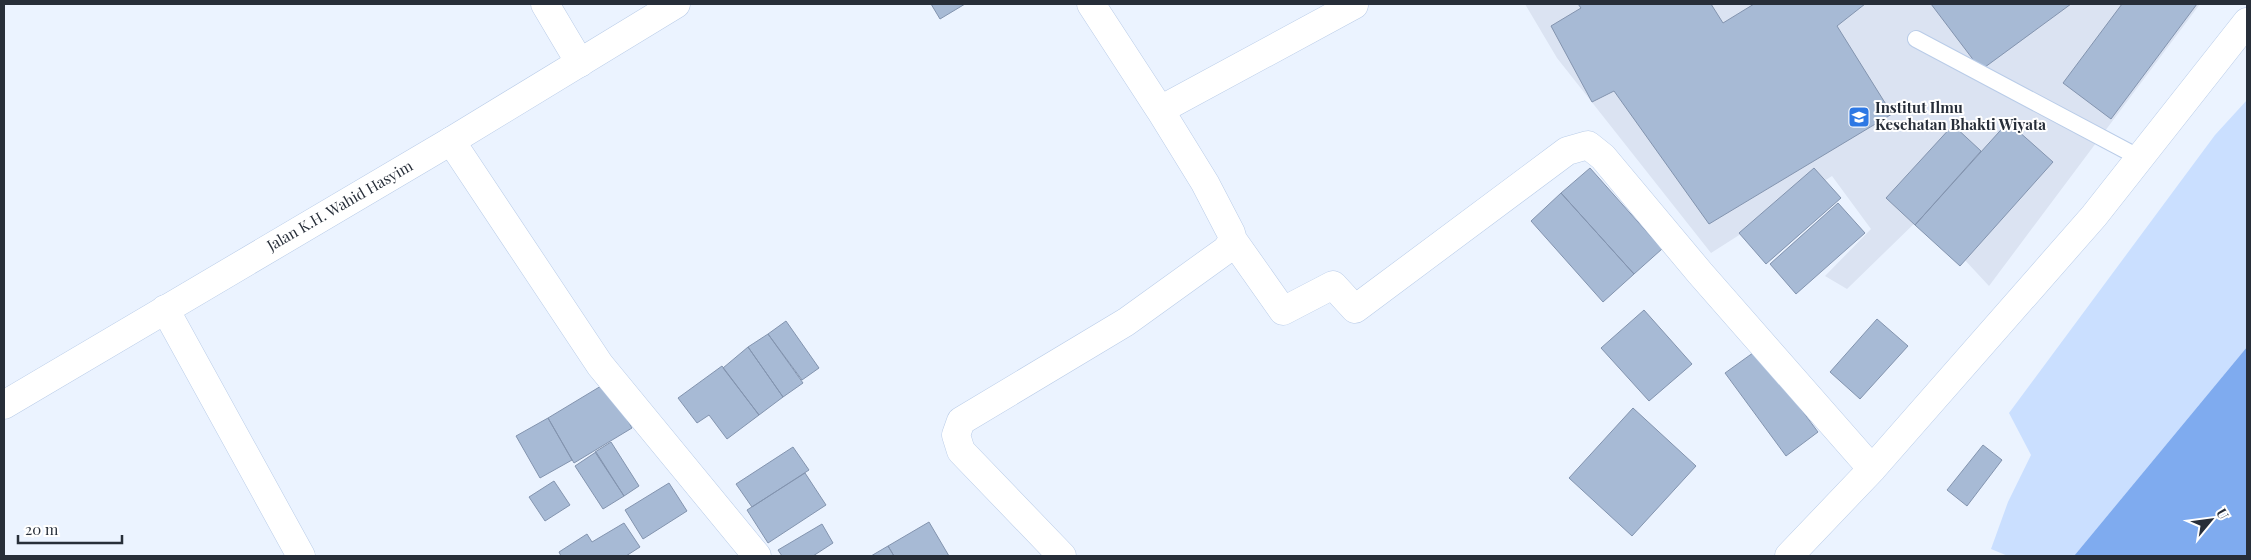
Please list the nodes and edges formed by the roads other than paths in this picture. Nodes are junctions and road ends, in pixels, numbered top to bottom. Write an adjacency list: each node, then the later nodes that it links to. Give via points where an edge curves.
1 (545, 4): 7 (street)
2 (676, 4): 7 (street, Jalan K.H. Wahid Hasyim)
3 (1091, 4): 8 (street)
4 (1354, 5): 8 (street)
5 (2247, 22): 10 (street)
6 (1916, 39): 10 (lane)
7 (580, 63): 9 (street, Jalan K.H. Wahid Hasyim)
8 (1160, 110): 11 (street, via 1205,183)
9 (451, 141): 12 (street, Jalan K.H. Wahid Hasyim); 16 (street, via 600,365)
10 (2140, 158): 14 (street, via 2094,216)
11 (1233, 240): 14 (street, via 1283,311 1333,285 1355,310 1567,151 1588,145 1603,156 1700,273); 17 (street, via 1226,250 1126,322 961,421 956,434 961,450)
12 (165, 309): 13 (street, Jalan K.H. Wahid Hasyim); 15 (street)
13 (4, 405)
14 (1872, 469): 18 (street)
15 (301, 556)
16 (758, 556)
17 (1062, 556)
18 (1789, 556)

